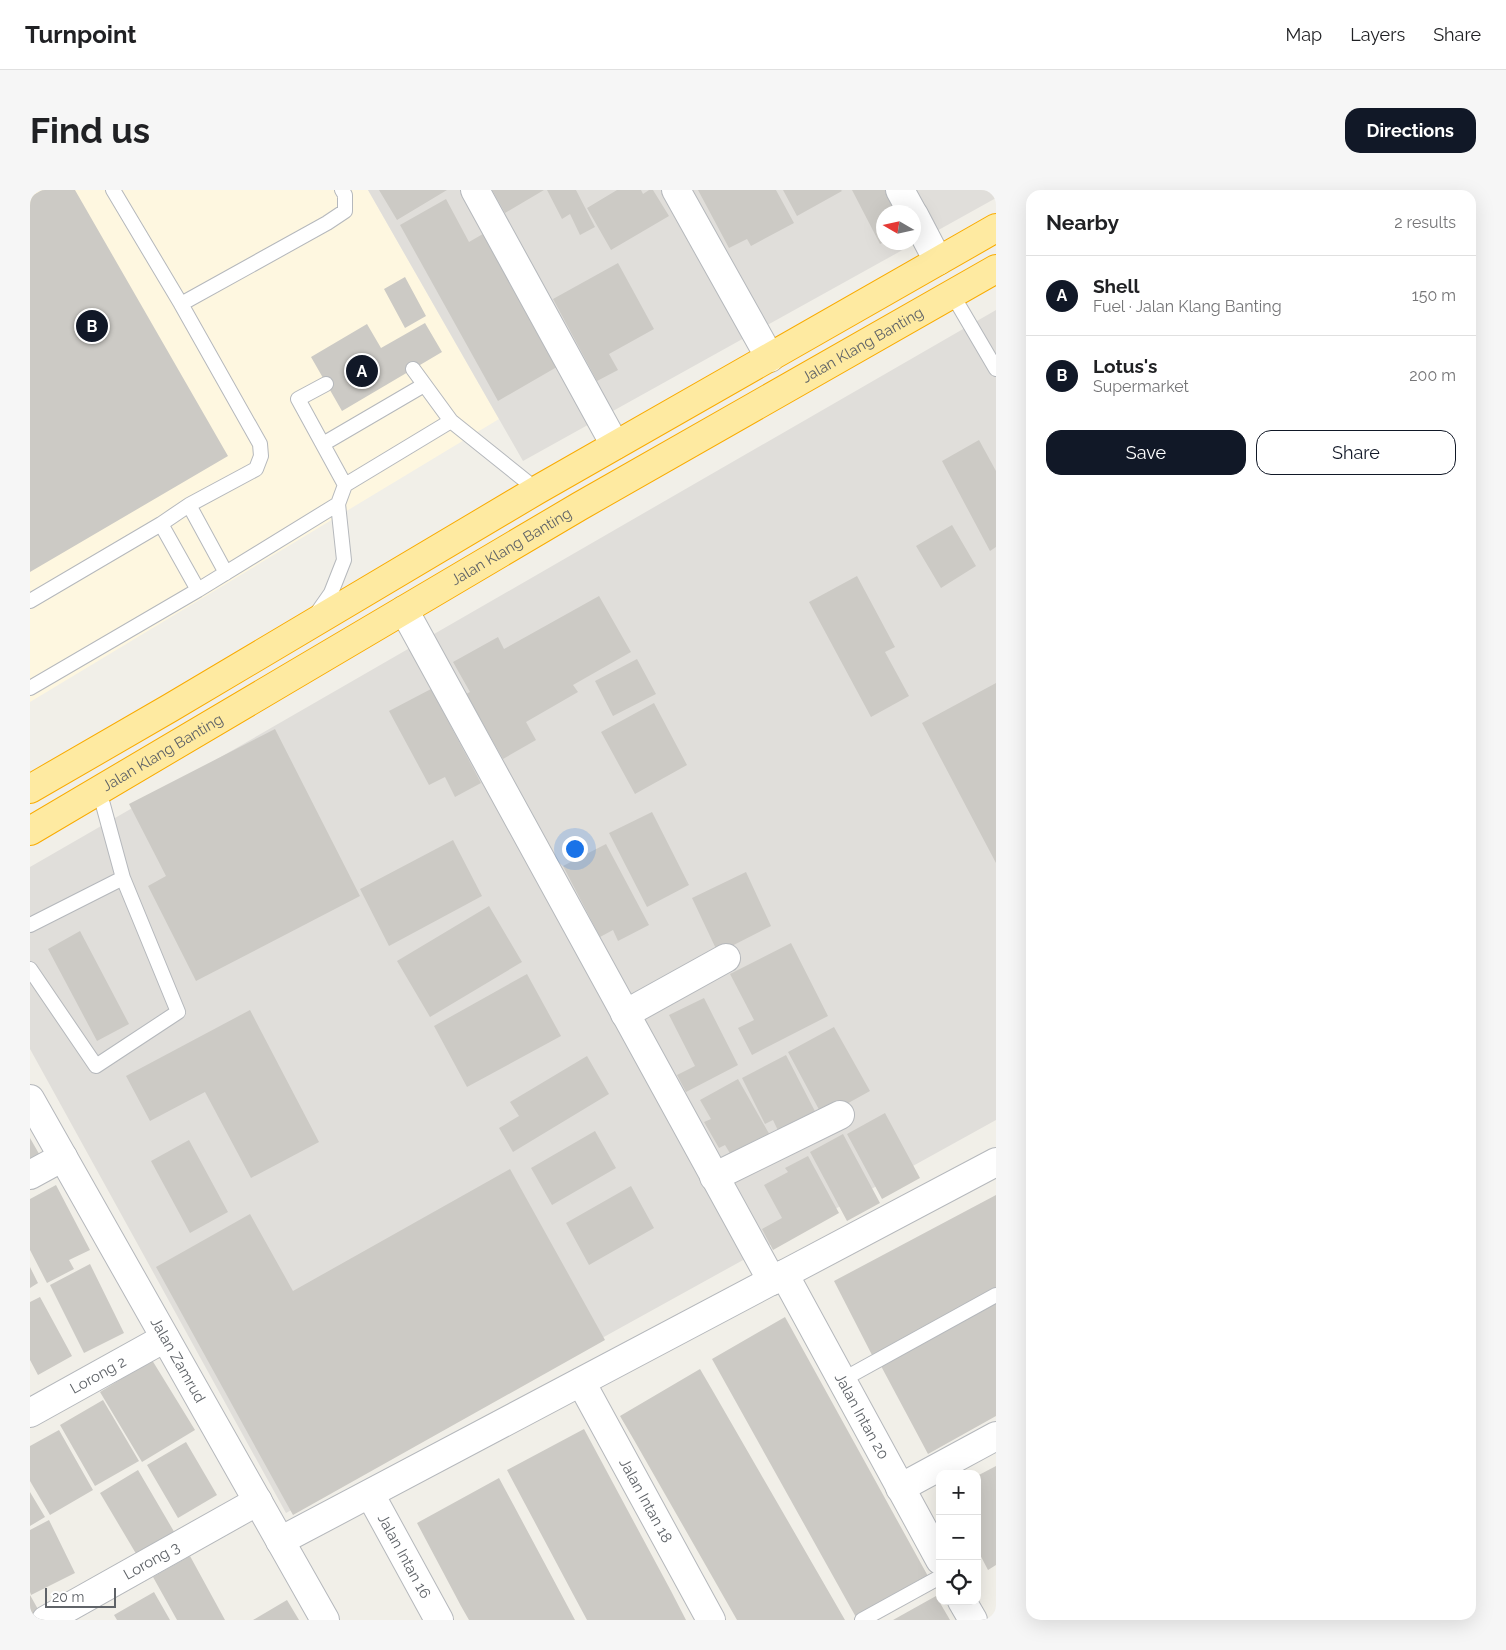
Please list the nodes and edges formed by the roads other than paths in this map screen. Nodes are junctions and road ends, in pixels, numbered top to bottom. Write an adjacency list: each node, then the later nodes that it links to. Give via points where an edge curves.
1 (113, 190): 12 (lane)
2 (342, 190): 12 (lane, via 345,211)
3 (475, 190): 20 (street)
4 (676, 190): 13 (street)
5 (900, 190): 6 (street)
6 (908, 205)
7 (996, 228): 9 (highway)
8 (921, 229): 9 (street)
9 (938, 261): 13 (highway)
10 (996, 268): 11 (highway, Jalan Klang Banting)
11 (952, 294): 15 (lane); 29 (highway, Jalan Klang Banting)
12 (181, 304): 24 (lane, via 260,444 261,456 256,469)
13 (770, 358): 20 (highway)
14 (413, 369): 17 (lane)
15 (996, 369)
16 (326, 384): 19 (lane, via 298,399)
17 (424, 385): 18 (lane); 19 (lane)
18 (451, 421): 21 (lane); 22 (lane)
19 (323, 444): 21 (lane)
20 (616, 445): 22 (highway)
21 (345, 485): 23 (lane)
22 (537, 490): 30 (highway)
23 (338, 504): 26 (lane); 30 (lane, via 344,560 331,593)
24 (189, 505): 25 (lane); 26 (lane)
25 (161, 524): 27 (lane); 28 (lane)
26 (226, 573): 27 (lane)
27 (198, 590): 31 (lane)
28 (30, 601)
29 (404, 610): 35 (highway, Jalan Klang Banting); 41 (street, Jalan Intan 20)
30 (308, 626): 32 (highway)
31 (30, 688)
32 (170, 708): 33 (highway, via 123,722); 34 (highway)
33 (30, 772)
34 (30, 789)
35 (99, 790): 36 (highway, Jalan Klang Banting); 37 (lane)
36 (30, 831)
37 (123, 878): 38 (lane); 40 (lane, via 178,1012 96,1066)
38 (30, 925)
39 (726, 958): 41 (street)
40 (30, 970)
41 (625, 1014): 47 (street, Jalan Intan 20)
42 (30, 1099): 44 (street, Jalan Zamrud)
43 (840, 1115): 47 (street)
44 (63, 1157): 46 (street); 50 (street, Jalan Zamrud)
45 (996, 1162): 48 (street)
46 (30, 1176)
47 (714, 1177): 48 (street, Jalan Intan 20)
48 (778, 1278): 51 (street, Jalan Intan 20); 52 (street)
49 (996, 1295): 51 (lane)
50 (165, 1338): 53 (street, Lorong 2); 57 (street, Jalan Zamrud)
51 (842, 1380): 55 (street, Jalan Intan 20)
52 (581, 1382): 56 (street); 65 (street, Jalan Intan 18)
53 (30, 1413)
54 (996, 1436): 55 (street)
55 (900, 1488): 59 (street, Jalan Intan 20)
56 (370, 1494): 58 (street); 64 (street, Jalan Intan 16)
57 (258, 1500): 58 (street, Jalan Zamrud); 62 (street, Lorong 3)
58 (280, 1541): 63 (street, Jalan Zamrud)
59 (936, 1553)
60 (936, 1579): 66 (lane)
61 (964, 1605): 67 (street)
62 (46, 1620)
63 (325, 1620)
64 (440, 1620)
65 (710, 1620)
66 (862, 1620)
67 (973, 1620)

